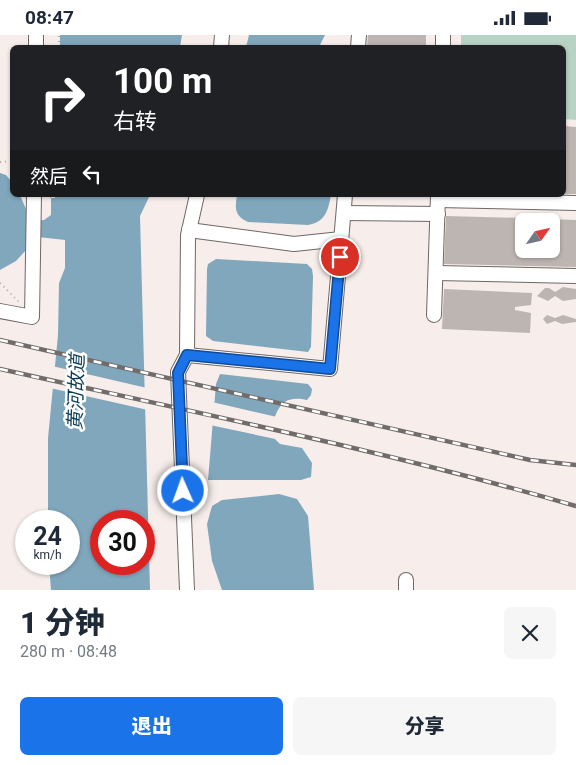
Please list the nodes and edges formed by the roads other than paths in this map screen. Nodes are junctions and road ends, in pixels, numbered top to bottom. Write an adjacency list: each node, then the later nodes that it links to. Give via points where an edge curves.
1 (37, 197): 11 (street, via 32,317)
2 (197, 197): 7 (street)
3 (345, 197): 6 (street)
4 (438, 203): 5 (street); 6 (street); 9 (street)
5 (576, 203)
6 (344, 213): 8 (street)
7 (189, 230): 8 (street, via 294,244); 13 (street)
8 (341, 239): 13 (street, via 330,369)
9 (436, 273): 10 (street); 12 (street)
10 (576, 277)
11 (0, 311)
12 (434, 315)
13 (187, 355): 14 (street, via 178,373)
14 (187, 590)

